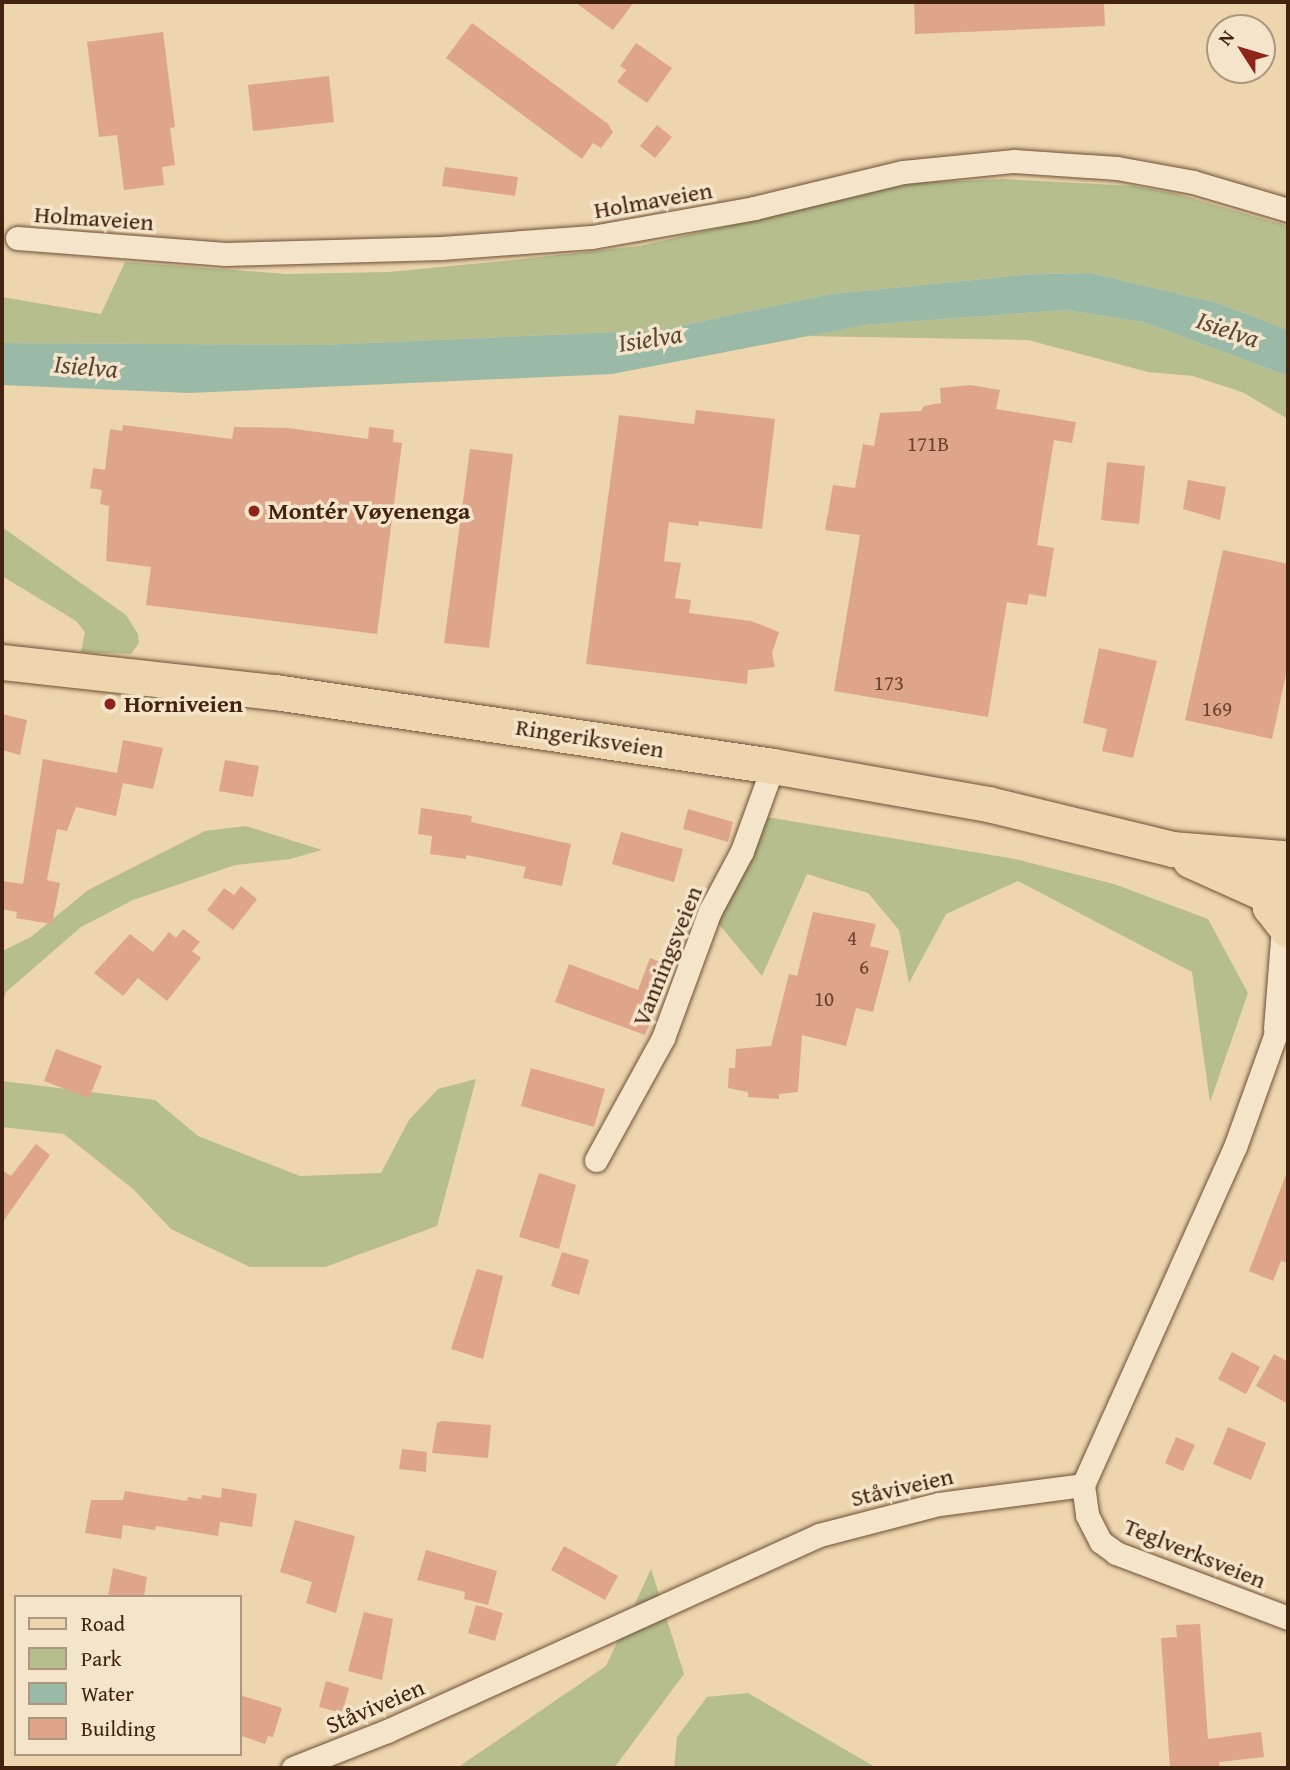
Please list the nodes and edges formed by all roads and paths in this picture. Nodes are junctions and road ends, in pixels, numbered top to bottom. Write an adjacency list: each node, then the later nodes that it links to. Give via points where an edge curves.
1 (1288, 210): 2 (street, Holmaveien, via 1193,182 1117,168 1014,161 903,172 754,208 593,237 441,248 225,254)
2 (17, 239)
3 (2, 662): 4 (main road, Ringeriksveien, via 275,692)
4 (773, 766): 5 (main road, Ringeriksveien, via 988,804); 11 (street, Vanningsveien, via 742,851 710,911 663,1038)
5 (1172, 849): 6 (main road, Ringeriksveien); 7 (main road, Ringeriksveien)
6 (1285, 856): 7 (main road, via 1269,881)
7 (1268, 895): 8 (main road)
8 (1286, 928): 10 (street)
9 (1288, 1011): 10 (street)
10 (1275, 1036): 12 (street, via 1235,1147)
11 (596, 1160)
12 (1083, 1485): 13 (street, Teglverksveien, via 1087,1515 1101,1542 1116,1553); 14 (street, Ståviveien, via 939,1504 819,1535 387,1731)
13 (1288, 1618)
14 (293, 1768)

